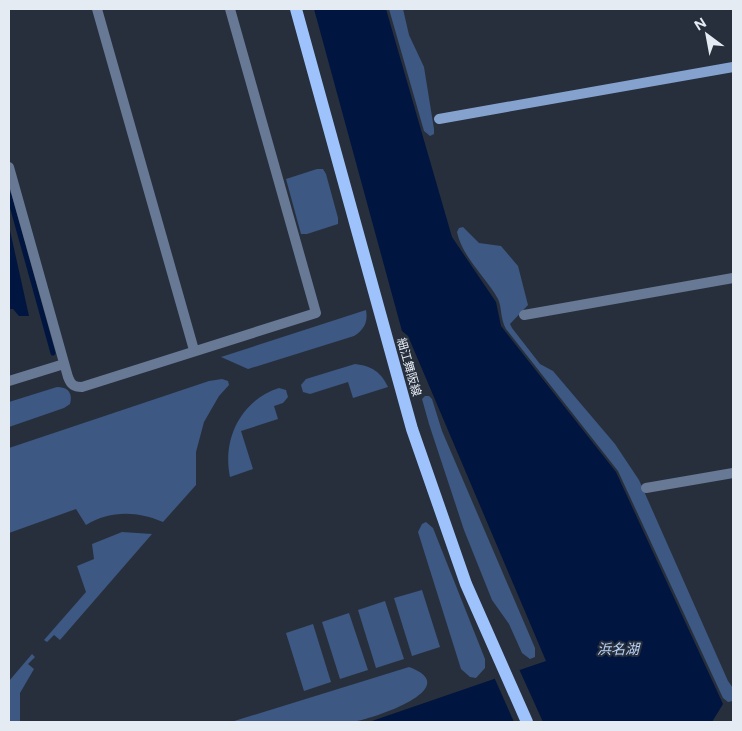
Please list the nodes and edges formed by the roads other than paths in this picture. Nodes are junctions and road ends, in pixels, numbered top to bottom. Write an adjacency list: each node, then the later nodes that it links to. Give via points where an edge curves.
1 (98, 9): 9 (street)
2 (230, 9): 9 (street, via 316,313)
3 (296, 9): 14 (main road, 細江舞阪線, via 412,430 454,552)
4 (733, 67): 5 (street)
5 (439, 119)
6 (9, 167): 10 (street)
7 (733, 278): 8 (street)
8 (524, 315)
9 (194, 350): 10 (street, via 82,387 70,383)
10 (64, 364): 11 (street)
11 (9, 381)
12 (733, 473): 13 (street)
13 (646, 488)
14 (527, 722)

